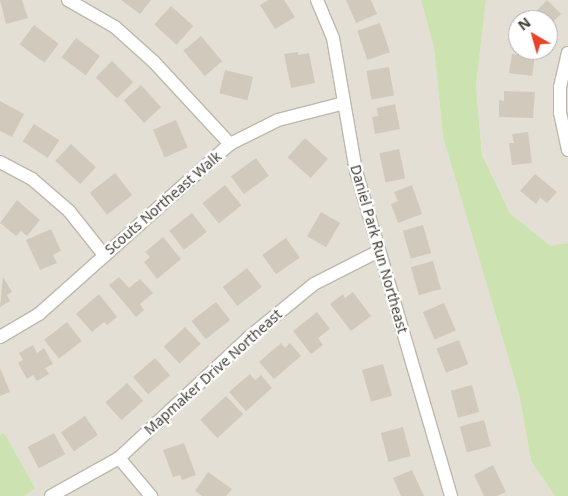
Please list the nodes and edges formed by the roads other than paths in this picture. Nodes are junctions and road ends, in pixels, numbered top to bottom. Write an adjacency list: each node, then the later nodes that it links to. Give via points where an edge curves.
1 (68, 0): 5 (street, via 116,27 154,62)
2 (317, 0): 4 (street, Daniel Park Run Northeast, via 333,38)
3 (568, 53): 6 (street, via 560,87 560,113)
4 (344, 103): 5 (street, Scouts Northeast Walk, via 278,120); 8 (street, Daniel Park Run Northeast, via 356,171)
5 (230, 144): 9 (street, Scouts Northeast Walk)
6 (568, 150)
7 (0, 162): 9 (street, via 32,179 69,211)
8 (379, 251): 11 (street, Mapmaker Drive Northeast, via 314,284 248,338); 14 (street, Daniel Park Run Northeast)
9 (104, 255): 10 (street, Scouts Northeast Walk, via 39,314)
10 (0, 337)
11 (119, 458): 12 (street, Mapmaker Drive Northeast); 13 (street)
12 (51, 496)
13 (151, 496)
14 (451, 496)

